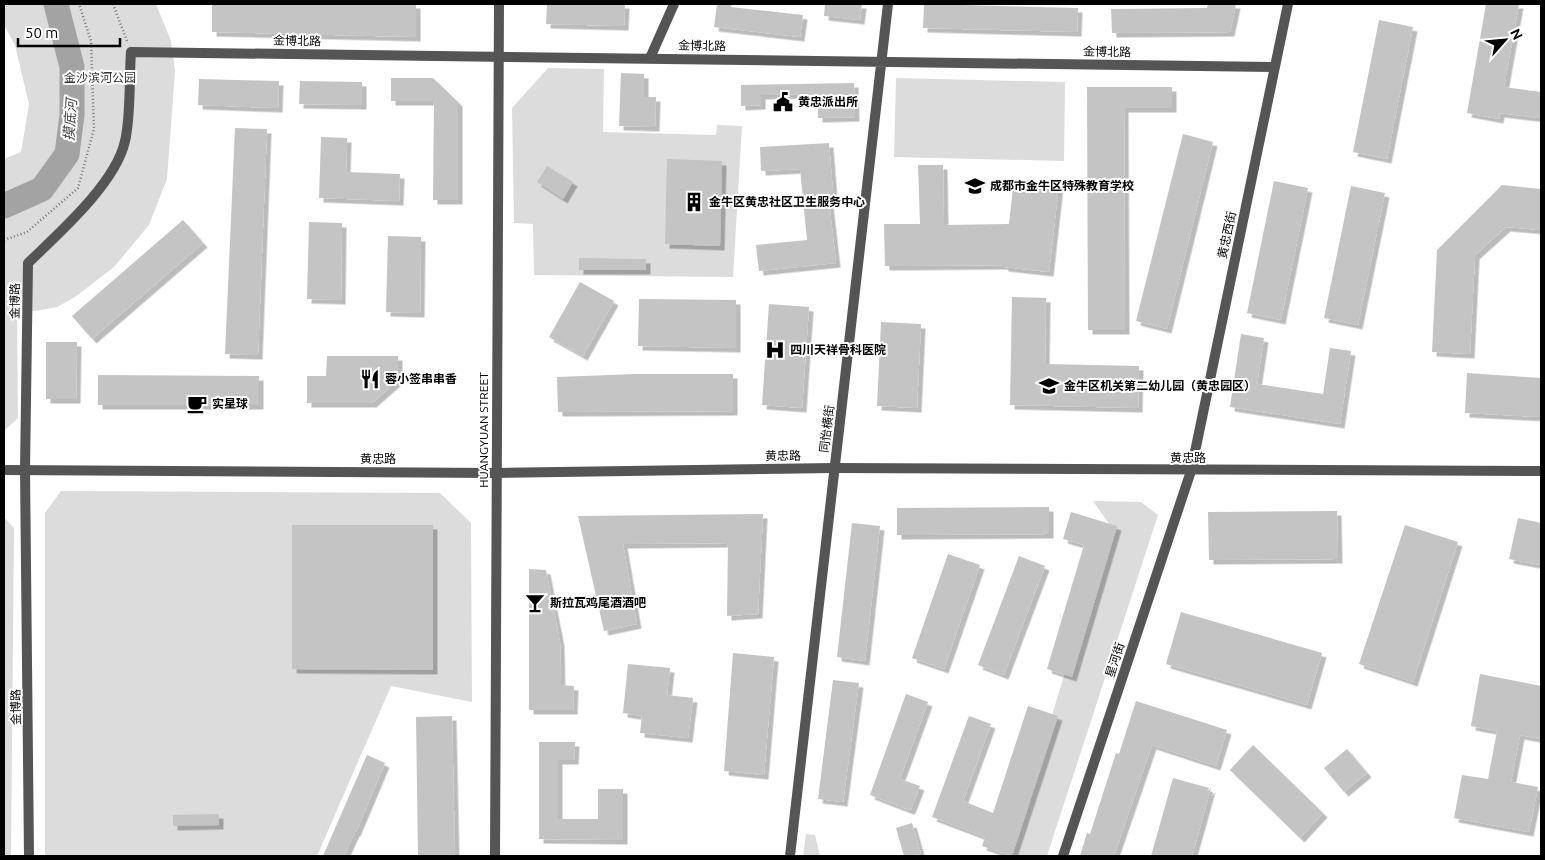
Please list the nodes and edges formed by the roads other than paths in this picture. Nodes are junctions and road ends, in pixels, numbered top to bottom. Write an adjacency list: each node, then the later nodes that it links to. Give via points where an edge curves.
1 (499, 4): 6 (street, HUANGYUAN STREET)
2 (674, 4): 7 (street)
3 (888, 4): 8 (street, 同怡横街)
4 (1288, 4): 9 (street, 黄忠西街)
5 (131, 52): 6 (street, 金博北路); 11 (street, 金博路, via 125,141 112,171 77,216 28,263)
6 (497, 56): 7 (street, 金博北路); 15 (street, HUANGYUAN STREET)
7 (650, 58): 8 (street, 金博北路)
8 (882, 61): 9 (street, 金博北路); 10 (street, 同怡横街)
9 (1274, 67): 13 (street, 黄忠西街)
10 (835, 468): 13 (street, 黄忠路); 15 (street, 黄忠路); 18 (street, 同怡横街)
11 (25, 469): 12 (street, 黄忠路); 15 (street, 黄忠路); 16 (street, 金博路)
12 (4, 470)
13 (1191, 471): 14 (street, 黄忠路); 19 (street, 星河街)
14 (1541, 471)
15 (496, 473): 17 (street, HUANGYUAN STREET)
16 (29, 856)
17 (494, 856)
18 (790, 856)
19 (1063, 856)

